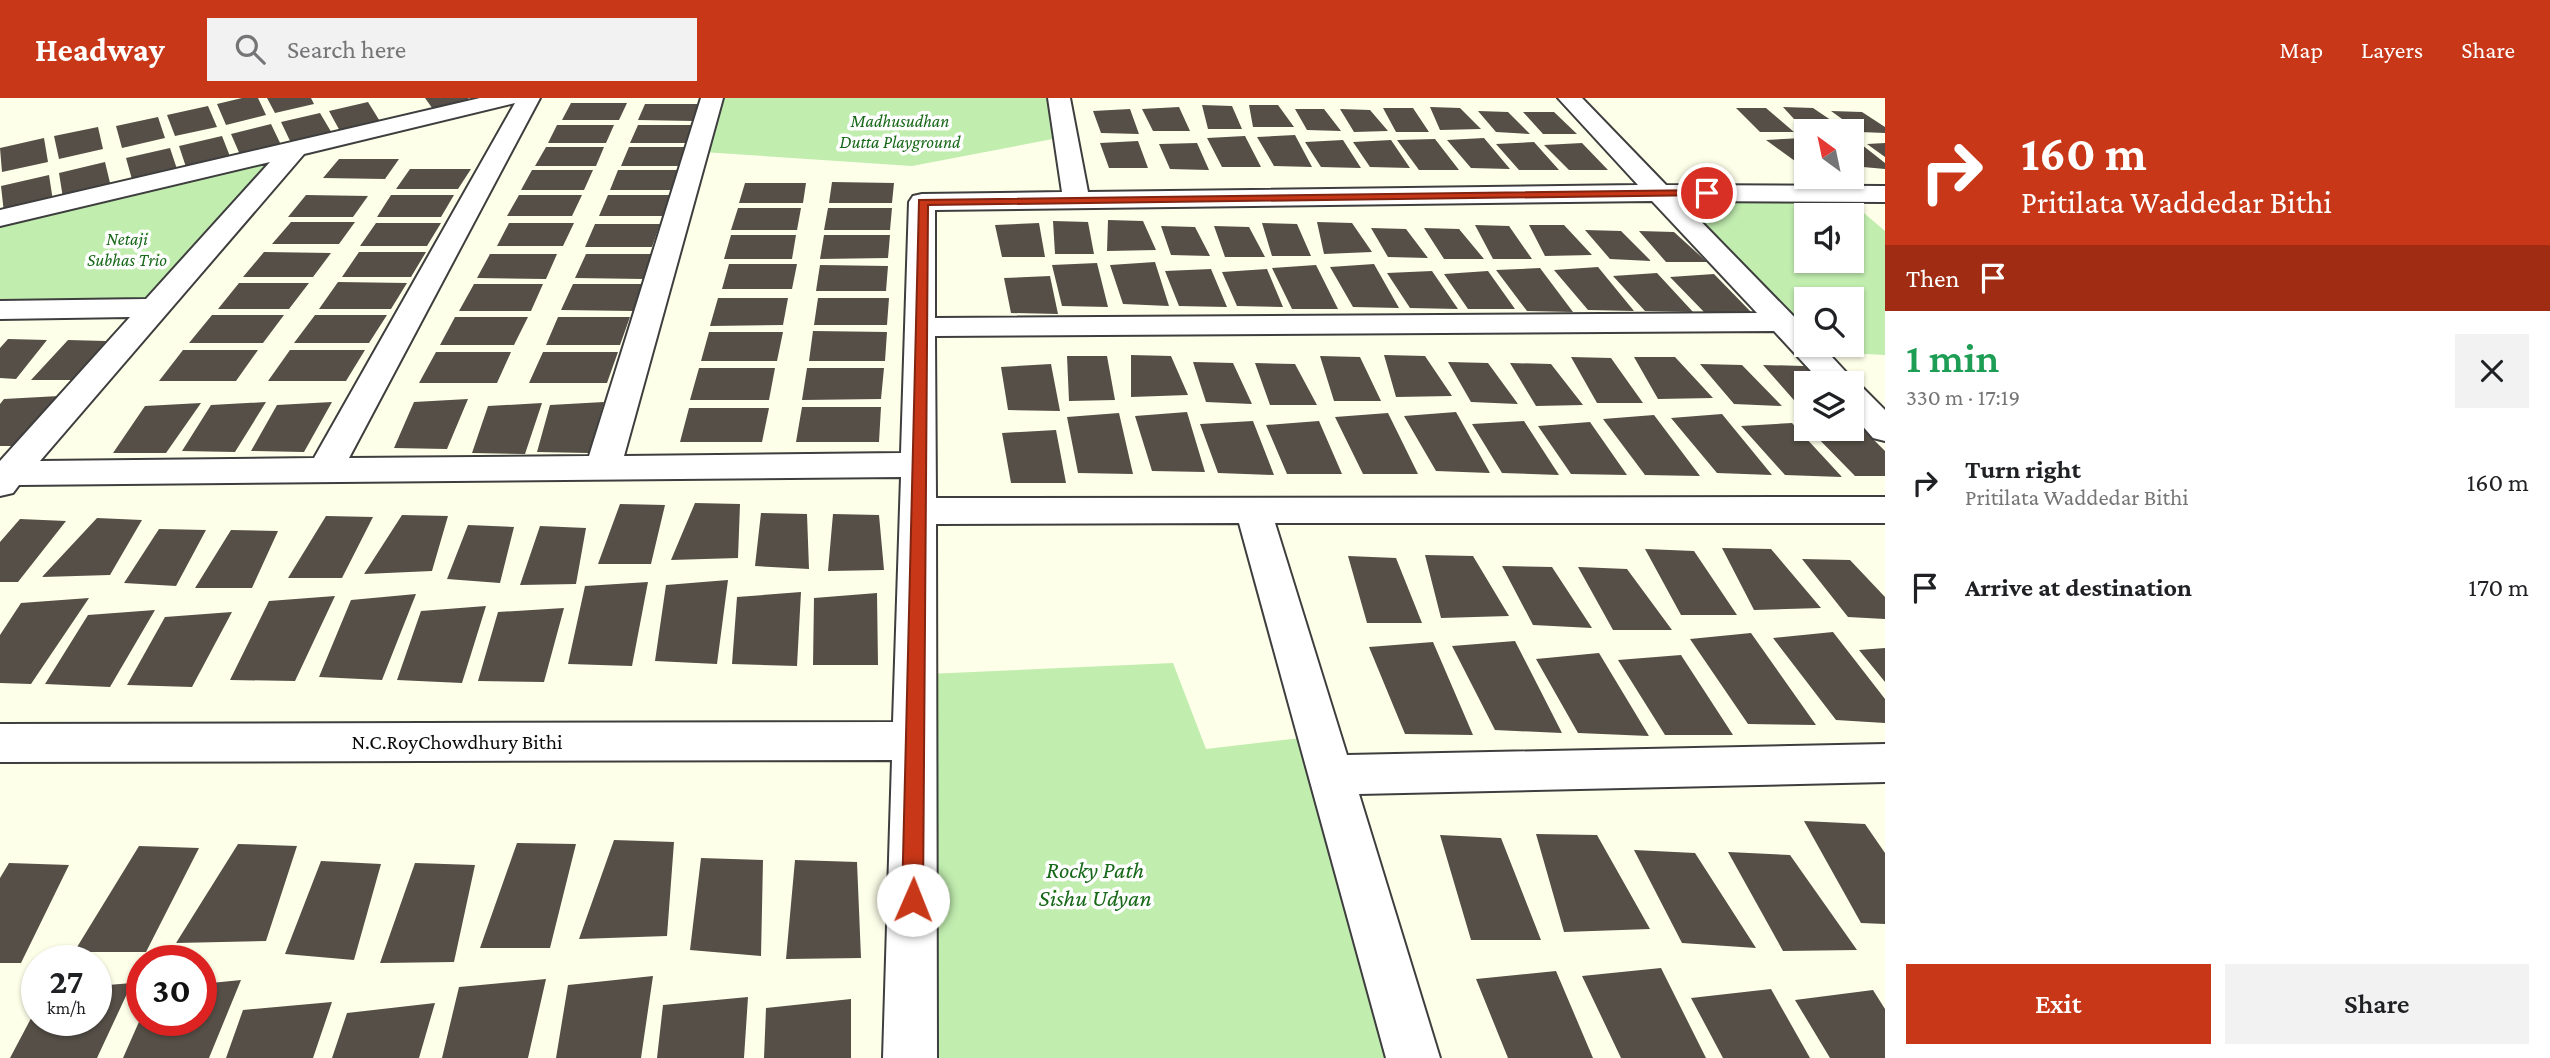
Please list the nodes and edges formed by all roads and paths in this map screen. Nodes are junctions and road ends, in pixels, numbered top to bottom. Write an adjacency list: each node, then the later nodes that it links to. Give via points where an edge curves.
1 (401, 98): 7 (street)
2 (509, 98): 7 (street)
3 (528, 98): 22 (street)
4 (712, 98): 21 (street)
5 (1059, 98): 11 (street)
6 (1569, 98): 9 (street)
7 (413, 121): 8 (street)
8 (296, 148): 12 (street); 13 (street)
9 (1657, 193): 10 (street); 11 (street); 15 (street)
10 (1885, 194)
11 (1076, 200): 16 (street, via 922,202)
12 (0, 218)
13 (155, 308): 14 (street); 23 (street)
14 (0, 310)
15 (1780, 321): 16 (street); 17 (street)
16 (921, 327): 20 (street)
17 (1828, 371)
18 (1864, 408): 19 (street)
19 (1885, 430)
20 (918, 465): 21 (street); 26 (street)
21 (603, 467): 22 (street)
22 (325, 470): 23 (street)
23 (3, 477)
24 (1885, 509): 25 (street)
25 (1253, 510): 26 (street); 30 (street)
26 (918, 511): 27 (street)
27 (915, 741): 28 (street, N.C.RoyChowdhury Bithi); 31 (street)
28 (0, 743)
29 (1885, 762): 30 (street)
30 (1330, 775): 32 (street)
31 (910, 1058)
32 (1413, 1058)

